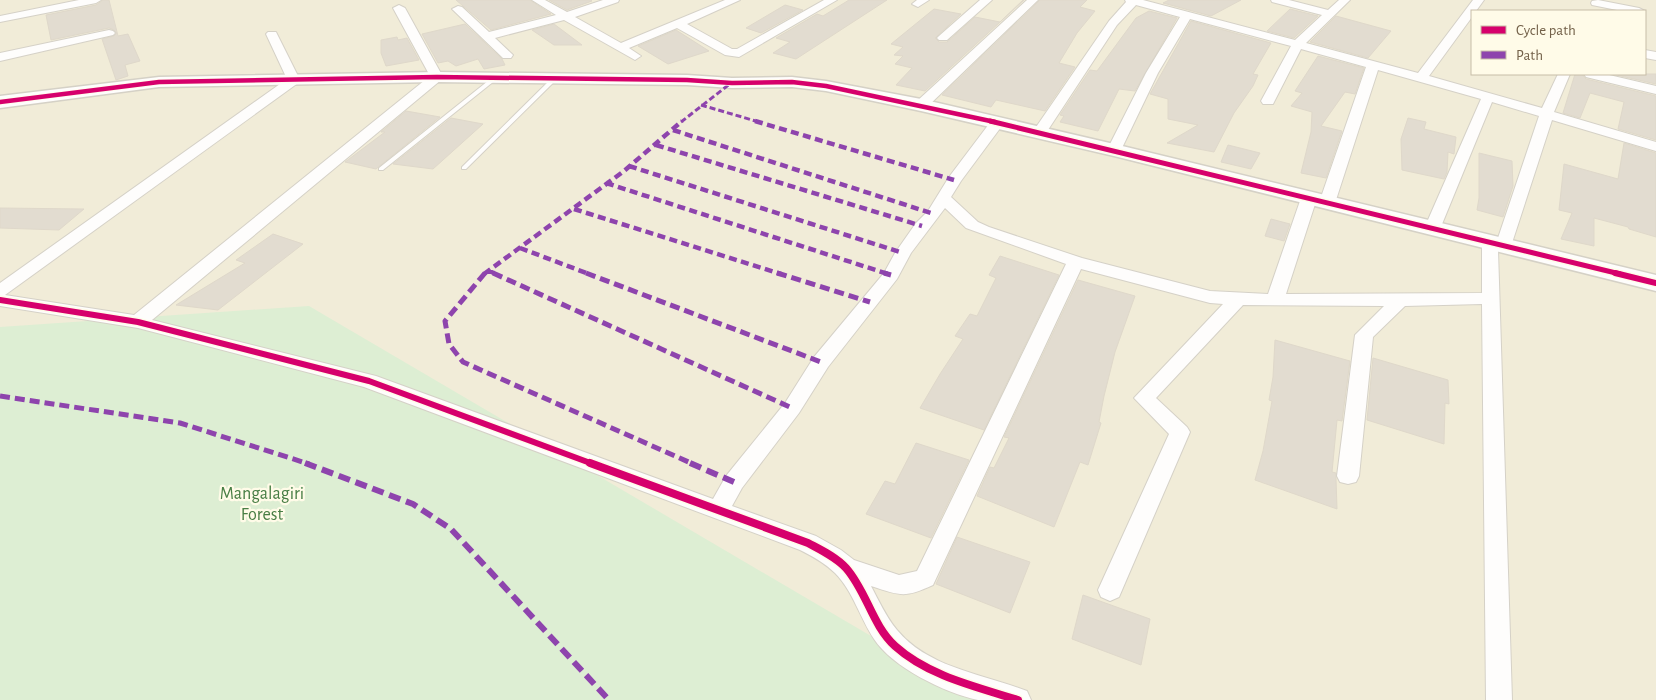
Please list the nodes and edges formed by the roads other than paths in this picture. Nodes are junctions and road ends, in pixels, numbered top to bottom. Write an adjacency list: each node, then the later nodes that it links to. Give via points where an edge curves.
1 (96, 0): 19 (street)
2 (537, 0): 17 (street)
3 (614, 0): 17 (street)
4 (735, 0): 20 (street)
5 (832, 0): 20 (street, via 738,53 729,52)
6 (987, 0): 24 (street)
7 (1033, 0): 42 (street)
8 (1132, 0): 18 (street); 45 (street)
9 (1276, 0): 16 (street)
10 (1345, 0): 16 (street)
11 (1595, 5): 14 (street)
12 (399, 8): 33 (street)
13 (458, 8): 23 (street)
14 (1631, 10)
15 (1471, 11): 35 (street)
16 (1330, 14): 25 (street)
17 (567, 16): 23 (street); 26 (street)
18 (1187, 16): 25 (street); 47 (street, via 1152,73)
19 (0, 19)
20 (678, 24): 26 (street)
21 (110, 33): 29 (street)
22 (272, 34): 37 (street)
23 (488, 36): 27 (street)
24 (943, 38)
25 (1298, 44): 30 (street); 40 (street)
26 (621, 47): 28 (street)
27 (508, 55)
28 (635, 56)
29 (0, 57)
30 (1373, 65): 35 (street); 51 (street)
31 (1564, 75): 43 (street)
32 (1594, 75): 38 (street)
33 (437, 77): 34 (street); 37 (street); 62 (street)
34 (495, 78): 36 (street); 49 (lane)
35 (1421, 78): 39 (street)
36 (554, 79): 42 (street, via 792,82); 48 (lane)
37 (294, 80): 41 (street, via 159,82); 56 (street)
38 (1656, 90)
39 (1488, 97): 43 (street); 52 (street)
40 (1268, 101)
41 (0, 102)
42 (921, 105): 44 (street)
43 (1547, 113): 46 (street); 53 (street)
44 (997, 123): 45 (street); 50 (street)
45 (1039, 133): 47 (street)
46 (1656, 147)
47 (1114, 150): 51 (street)
48 (464, 168)
49 (381, 169)
50 (943, 198): 54 (street, via 966,220 983,230); 64 (street, via 891,275 821,362 792,408 734,482)
51 (1318, 201): 52 (street); 60 (street)
52 (1432, 229): 53 (street)
53 (1497, 244): 55 (street); 57 (street)
54 (1076, 262): 58 (street, via 1210,297); 65 (street, via 925,578 898,585)
55 (1656, 283)
56 (0, 291)
57 (1491, 298): 61 (street); 67 (street)
58 (1238, 299): 60 (street); 66 (street, via 1144,398 1180,432)
59 (0, 300): 62 (street)
60 (1275, 300): 61 (street)
61 (1400, 300): 63 (street, via 1364,335)
62 (138, 322): 64 (street, via 369,381)
63 (1348, 476)
64 (719, 509): 65 (street, via 808,543)
65 (846, 568): 68 (street, via 894,645 913,660)
66 (1110, 590)
67 (1504, 698)
68 (1018, 700)

